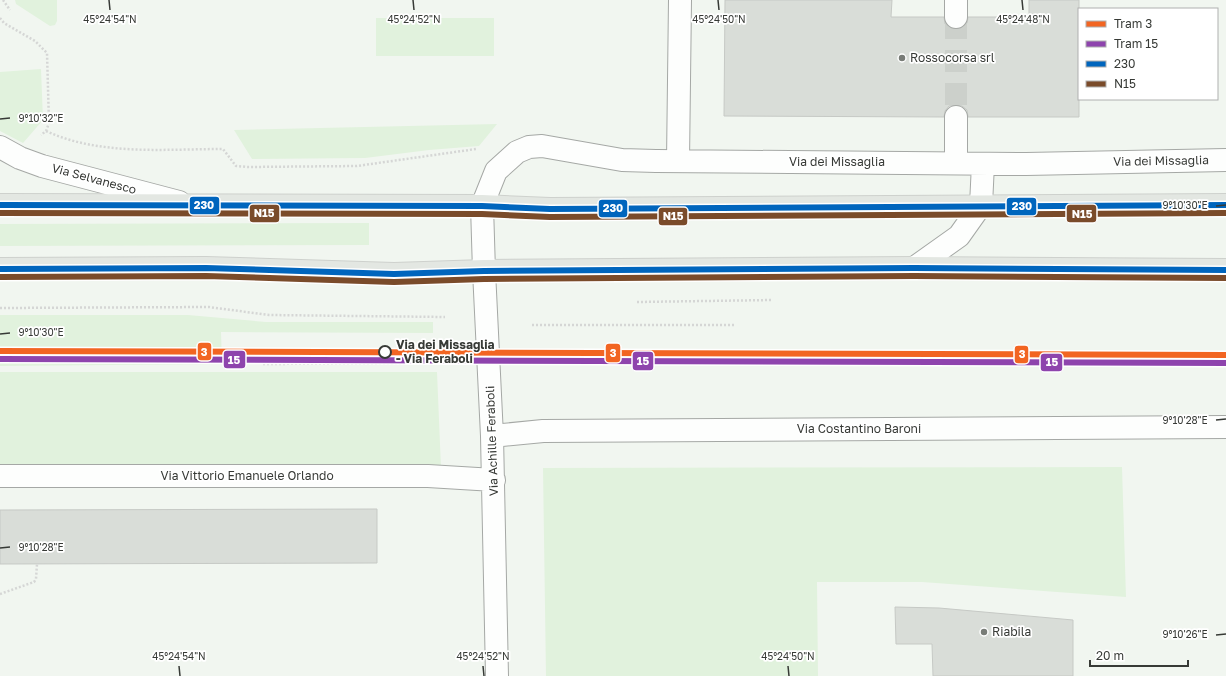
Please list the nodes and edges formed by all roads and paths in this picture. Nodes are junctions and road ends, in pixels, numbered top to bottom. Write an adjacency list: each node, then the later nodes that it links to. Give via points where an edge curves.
1 (3, 0): 3 (path)
2 (680, 0): 9 (street)
3 (10, 10)
4 (0, 18): 7 (path, via 35,41 47,53 46,131 82,144 122,148 223,149 236,166 271,167 357,166 466,149)
5 (956, 117): 10 (street)
6 (0, 147): 12 (street, Via Selvanesco, via 42,166)
7 (483, 149)
8 (1226, 160): 11 (street, Via dei Missaglia)
9 (678, 161): 10 (street, Via dei Missaglia); 16 (street, Via dei Missaglia, via 622,160 529,146 517,152 496,171)
10 (956, 163): 11 (street, Via dei Missaglia)
11 (983, 164): 14 (street)
12 (190, 204): 13 (main road); 16 (main road)
13 (0, 205)
14 (981, 205): 15 (main road); 16 (main road, via 550,209); 17 (street, via 959,236)
15 (1226, 205)
16 (482, 206): 20 (street, Via Achille Feraboli)
17 (914, 268): 19 (main road); 20 (main road)
18 (0, 269): 20 (main road, via 206,268 394,274)
19 (1226, 270)
20 (484, 271): 30 (street, Via Achille Feraboli)
21 (773, 300): 22 (path)
22 (637, 302)
23 (0, 308): 24 (path, via 209,307 269,315)
24 (445, 317)
25 (532, 325): 26 (path)
26 (735, 325)
27 (446, 363): 28 (path)
28 (263, 364)
29 (1226, 427): 30 (street, Via Costantino Baroni, via 543,431)
30 (492, 436): 32 (street, Via Achille Feraboli)
31 (0, 476): 32 (street, Via Vittorio Emanuele Orlando, via 446,477)
32 (494, 480): 35 (street, Via Achille Feraboli)
33 (37, 564): 34 (path, via 34,582)
34 (0, 594)
35 (497, 676)

